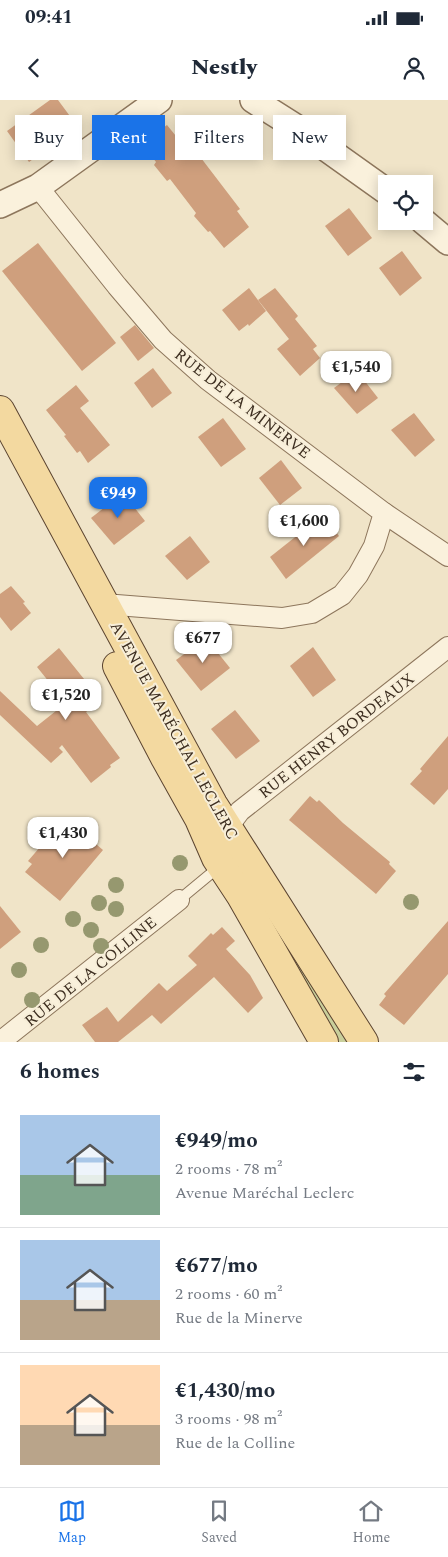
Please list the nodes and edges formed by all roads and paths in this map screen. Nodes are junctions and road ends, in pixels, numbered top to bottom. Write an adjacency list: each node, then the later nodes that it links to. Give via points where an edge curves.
1 (159, 100): 4 (street)
2 (253, 100): 3 (street)
3 (378, 185)
4 (38, 187): 5 (street); 10 (street, RUE DE LA MINERVE, via 170,346 208,380)
5 (0, 205)
6 (433, 229): 7 (street)
7 (448, 242)
8 (0, 410): 12 (main road, AVENUE MARÉCHAL LECLERC)
9 (0, 446): 15 (main road, AVENUE MARÉCHAL LECLERC, via 199,819)
10 (384, 513): 11 (street, RUE DE LA MINERVE); 12 (street, via 374,546 358,575 342,595 312,613 282,618)
11 (448, 556)
12 (104, 604): 14 (main road, AVENUE MARÉCHAL LECLERC)
13 (448, 647): 14 (street, RUE HENRY BORDEAUX, via 240,811)
14 (228, 826): 19 (main road, AVENUE MARÉCHAL LECLERC)
15 (220, 866): 16 (lane); 18 (main road, AVENUE MARÉCHAL LECLERC, via 241,896)
16 (179, 900): 17 (street, RUE DE LA COLLINE)
17 (0, 1042)
18 (324, 1042)
19 (364, 1042)

